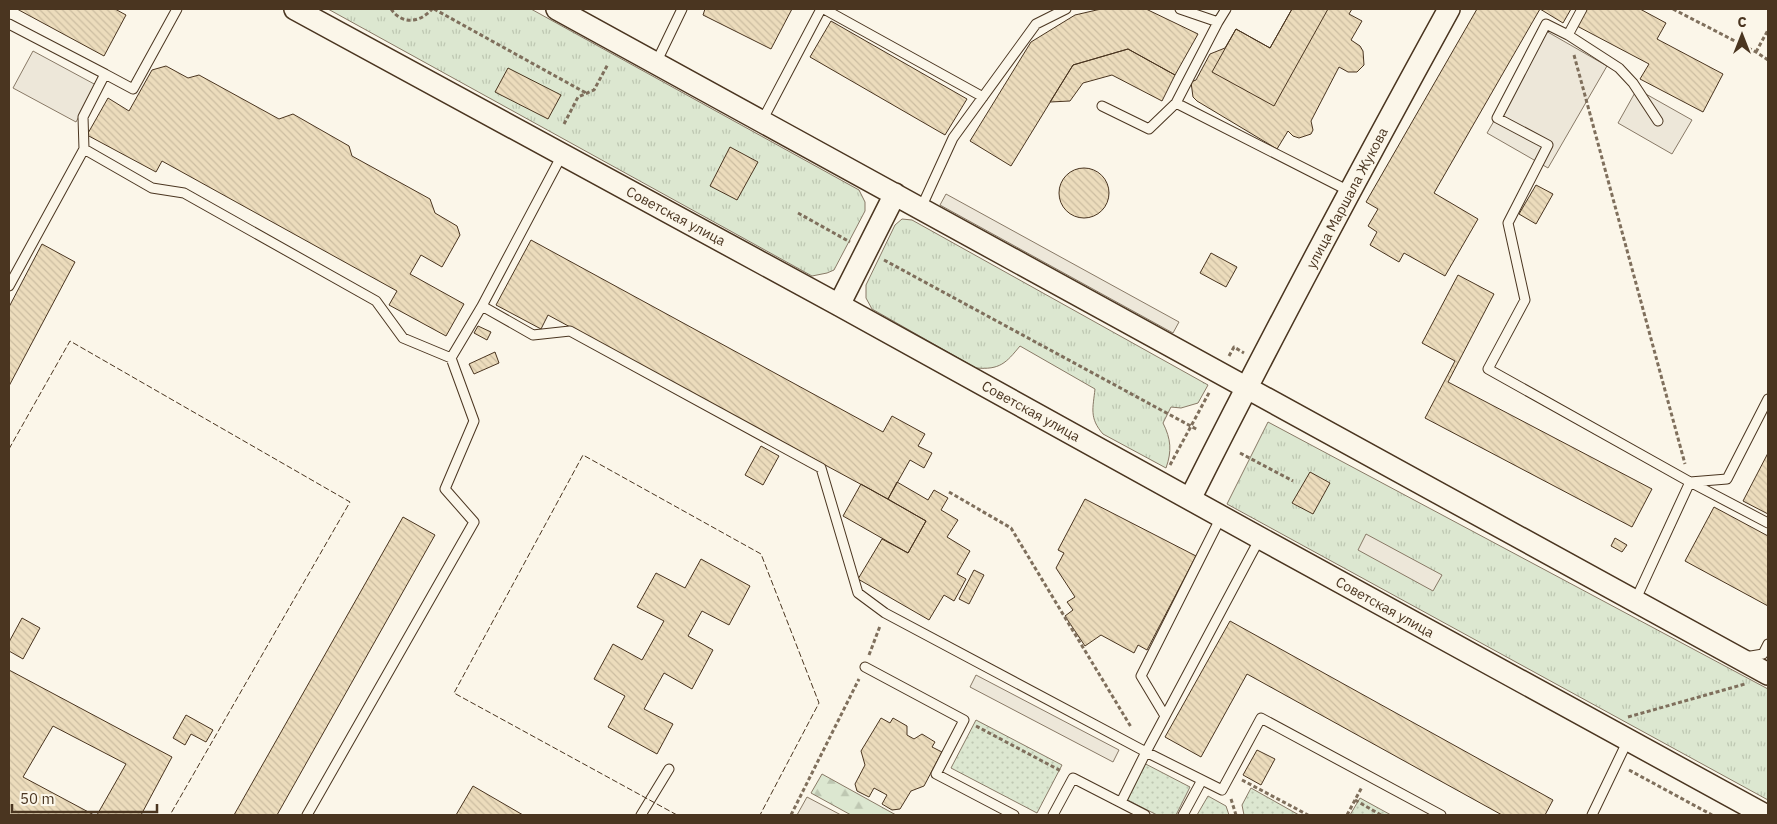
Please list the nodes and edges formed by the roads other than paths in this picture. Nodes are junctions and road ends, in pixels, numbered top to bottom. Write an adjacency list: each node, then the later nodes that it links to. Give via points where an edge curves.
1 (177, 9): 15 (lane, via 133,89)
2 (295, 9): 22 (street, Советская улица)
3 (557, 9): 14 (street)
4 (682, 9): 14 (lane)
5 (822, 9): 16 (lane); 20 (lane)
6 (1066, 9): 16 (lane, via 1036,24)
7 (1180, 9): 11 (lane)
8 (1226, 9): 11 (lane)
9 (1449, 9): 23 (street, улица Маршала Жукова)
10 (1582, 9): 13 (lane)
11 (1218, 22): 17 (lane)
12 (9, 24): 15 (lane)
13 (1568, 35): 19 (lane, via 1619,68); 32 (lane, via 1546,24 1497,118 1548,144 1508,223 1525,300 1488,369)
14 (655, 63): 20 (street)
15 (105, 74): 21 (lane, via 83,117)
16 (983, 97): 25 (lane, via 953,138)
17 (1176, 103): 18 (lane, via 1149,129); 23 (lane)
18 (1102, 106)
19 (1658, 121)
20 (762, 122): 24 (street)
21 (84, 149): 26 (lane); 29 (lane, via 152,188 184,193 376,301 403,338)
22 (562, 155): 27 (street, Советская улица); 28 (lane)
23 (1350, 191): 30 (street, улица Маршала Жукова)
24 (895, 194): 25 (street); 27 (street)
25 (920, 209): 30 (street)
26 (9, 286)
27 (839, 305): 33 (street, Советская улица)
28 (482, 306): 29 (lane); 44 (lane, via 533,335 570,331 822,468 858,593 885,613)
29 (451, 358): 48 (lane, via 474,421 444,489 474,522)
30 (1246, 387): 33 (street, улица Маршала Жукова); 37 (street)
31 (1768, 399): 32 (lane, via 1727,479)
32 (1690, 482): 35 (lane); 37 (lane)
33 (1190, 499): 34 (street, Советская улица)
34 (1221, 517): 36 (street, Советская улица); 42 (lane, via 1141,676)
35 (1768, 524)
36 (1260, 538): 42 (lane); 43 (street, Советская улица)
37 (1635, 600): 39 (street)
38 (1768, 644): 39 (lane, via 1763,654)
39 (1740, 658): 41 (street)
40 (865, 667): 50 (lane, via 964,720 936,774)
41 (1768, 674)
42 (1165, 716): 44 (lane)
43 (1628, 740): 55 (lane); 56 (street, Советская улица)
44 (1146, 752): 46 (lane); 47 (lane)
45 (669, 769): 49 (lane)
46 (1202, 780): 53 (lane); 54 (lane, via 1222,790 1261,718)
47 (1121, 802): 51 (lane, via 1073,778); 52 (lane)
48 (307, 815)
49 (641, 815)
50 (1014, 815)
51 (1053, 815)
52 (1145, 815)
53 (1183, 815)
54 (1441, 815)
55 (1592, 815)
56 (1765, 815)

